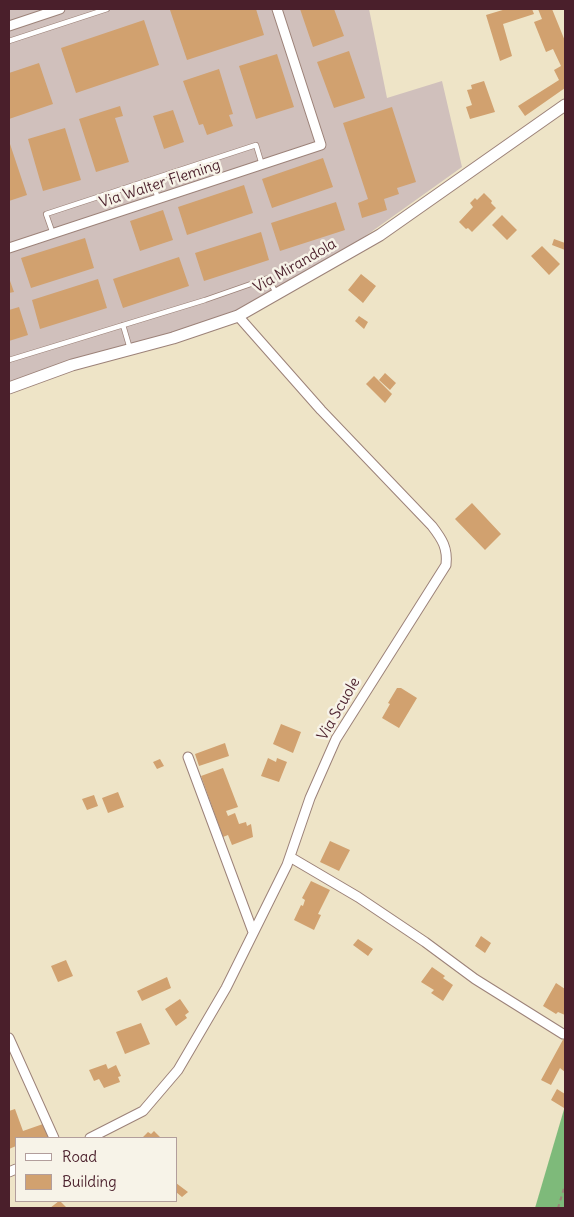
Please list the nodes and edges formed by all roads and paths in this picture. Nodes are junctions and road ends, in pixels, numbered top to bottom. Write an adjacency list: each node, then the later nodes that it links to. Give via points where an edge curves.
1 (60, 9): 5 (street)
2 (107, 9): 4 (lane)
3 (277, 9): 8 (street, Via Walter Fleming, via 321,145)
4 (98, 10): 6 (lane)
5 (9, 26)
6 (9, 41)
7 (565, 105): 13 (street, Via Mirandola, via 380,235)
8 (262, 164): 9 (lane, via 256,145); 10 (street, Via Walter Fleming)
9 (152, 179): 10 (lane); 11 (lane, via 46,214)
10 (158, 199): 11 (street, Via Walter Fleming)
11 (53, 234): 12 (street, Via Walter Fleming)
12 (9, 248)
13 (276, 294): 14 (street, Via Mirandola); 15 (lane, via 268,278)
14 (238, 316): 16 (street, Via Mirandola); 20 (street, Via Scuole, via 321,410 432,526 447,553 446,565 336,738 310,798)
15 (123, 325): 16 (lane); 17 (lane)
16 (130, 349): 18 (street, Via Mirandola, via 72,365)
17 (9, 360)
18 (9, 388)
19 (188, 758): 21 (street)
20 (290, 857): 21 (street, Via Scuole); 22 (street, via 358,897 475,979)
21 (253, 932): 25 (street, Via Scuole, via 226,988 178,1070 143,1111)
22 (563, 1034)
23 (9, 1038): 24 (street)
24 (54, 1137)
25 (92, 1137)
26 (565, 1185): 27 (path)
27 (558, 1208)

